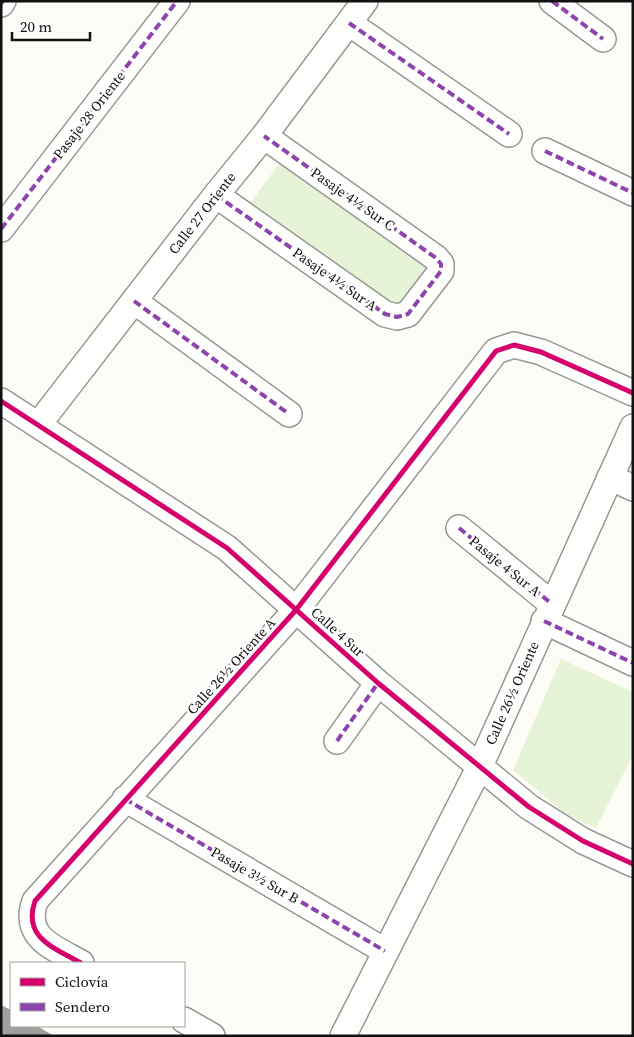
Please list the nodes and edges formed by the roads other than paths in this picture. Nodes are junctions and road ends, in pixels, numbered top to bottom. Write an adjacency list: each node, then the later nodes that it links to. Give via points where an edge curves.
1 (177, 1): 10 (street, Pasaje 28 Oriente)
2 (552, 1): 4 (street)
3 (359, 8): 5 (street); 6 (street, Calle 27 Oriente)
4 (603, 39)
5 (509, 134)
6 (264, 136): 9 (street, Calle 27 Oriente); 11 (street, Pasaje 4½ Sur C)
7 (545, 152): 8 (street)
8 (633, 193)
9 (216, 195): 11 (street, Pasaje 4½ Sur A, via 385,314 397,317 408,314 441,271); 12 (street, Calle 27 Oriente)
10 (1, 229)
11 (441, 264)
12 (134, 301): 15 (street); 16 (street, Calle 27 Oriente)
13 (633, 394): 21 (street, Calle 26½ Oriente A, via 541,352 514,346 496,351)
14 (1, 401): 16 (street, Calle 4 Sur)
15 (289, 414)
16 (38, 425): 21 (street, Calle 4 Sur, via 227,548)
17 (633, 427): 18 (street, Calle 26½ Oriente)
18 (610, 477): 19 (street); 22 (street, Calle 26½ Oriente)
19 (633, 488)
20 (458, 528): 22 (street, Pasaje 4 Sur A)
21 (296, 610): 24 (street, Calle 4 Sur); 27 (street, Calle 26½ Oriente A)
22 (548, 613): 23 (street, Pasaje 4 Sur A); 26 (street, Calle 26½ Oriente)
23 (633, 663)
24 (378, 683): 25 (street); 26 (street, Calle 4 Sur)
25 (337, 741)
26 (480, 766): 28 (street, Calle 4 Sur, via 529,807 562,828); 29 (street, Calle 26½ Oriente)
27 (125, 799): 29 (street, Pasaje 3½ Sur B); 30 (street, Calle 26½ Oriente A, via 35,901 32,917 37,934 43,941)
28 (633, 864)
29 (385, 951): 33 (street, Calle 26½ Oriente)
30 (80, 962)
31 (185, 1021): 32 (street)
32 (212, 1036)
33 (342, 1036)

